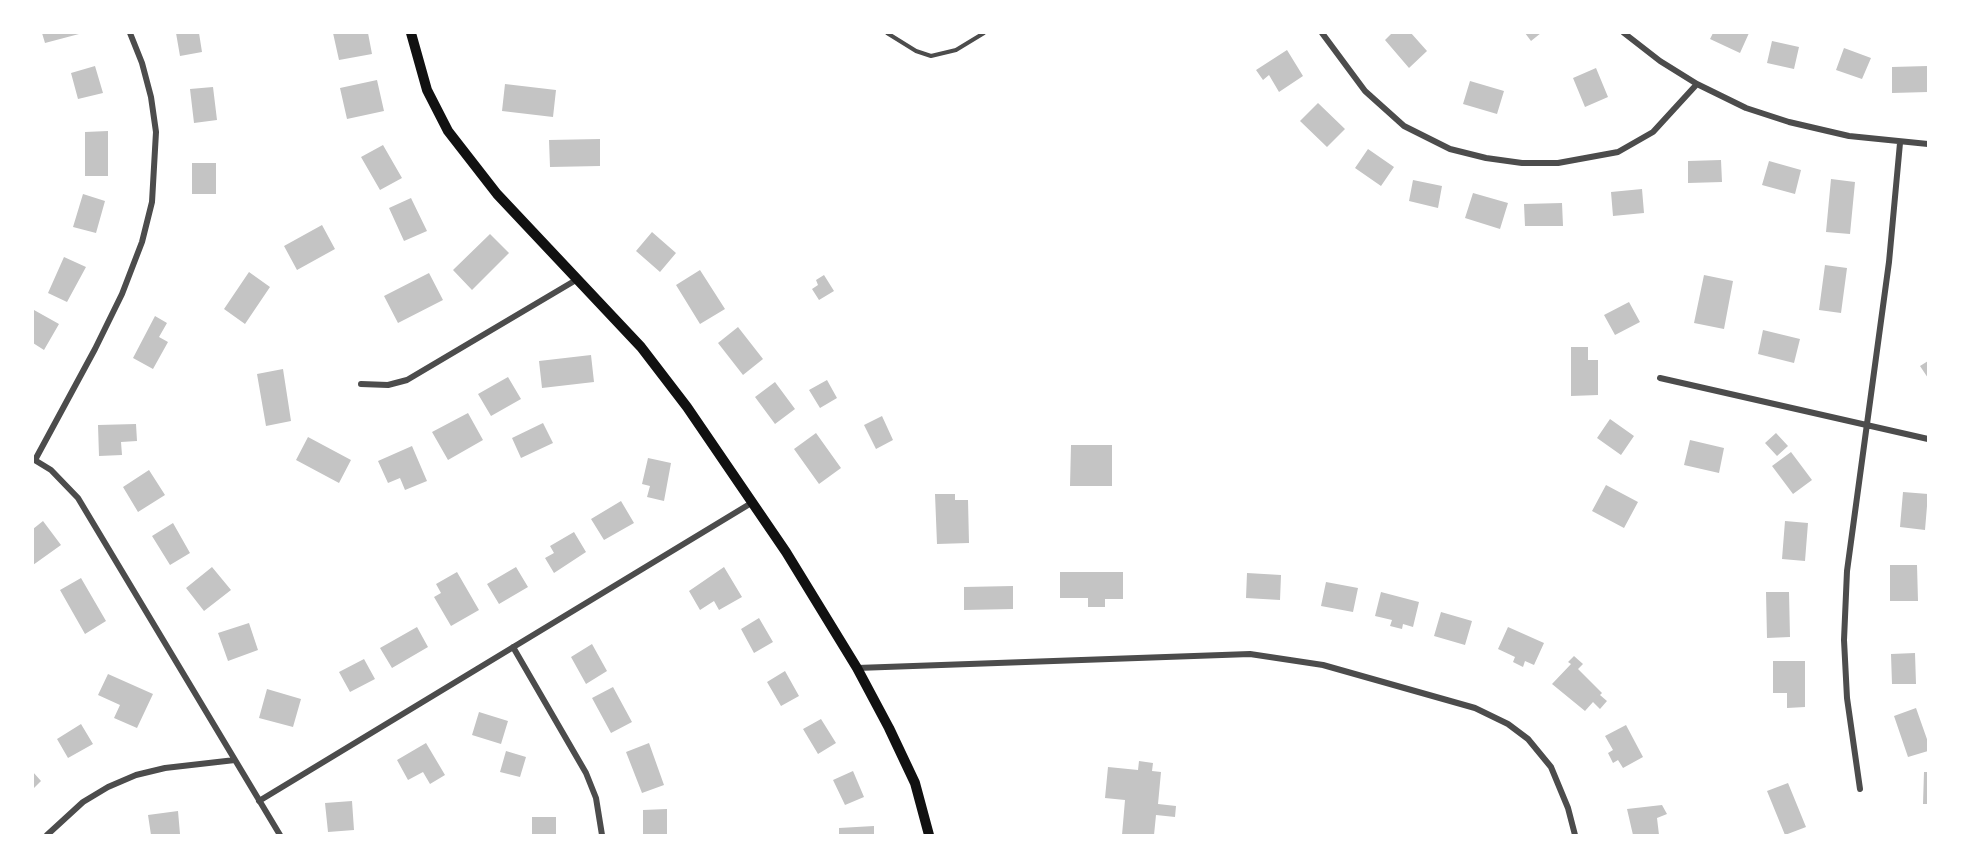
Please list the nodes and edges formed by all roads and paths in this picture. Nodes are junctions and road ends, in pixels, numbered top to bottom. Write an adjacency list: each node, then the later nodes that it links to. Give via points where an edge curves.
1 (130, 33): 15 (street, via 151,97 156,155 152,201 142,242 122,294)
2 (411, 33): 10 (main road, via 427,90 448,131 497,194)
3 (887, 33): 4 (lane, via 931,56 956,50)
4 (984, 33)
5 (1322, 33): 7 (street, via 1365,91 1404,126 1450,149 1486,159 1558,163 1618,152 1653,132)
6 (1624, 33): 7 (street)
7 (1697, 84): 8 (street, via 1746,108 1789,122)
8 (1900, 143): 9 (street); 13 (street, via 1888,262)
9 (1928, 144)
10 (576, 280): 12 (street, via 407,380 388,385); 16 (main road, via 641,347)
11 (1660, 378): 13 (street)
12 (361, 384)
13 (1864, 426): 14 (street); 20 (street, via 1847,571 1844,640 1847,698)
14 (1928, 439)
15 (34, 459): 19 (street, via 51,470 78,498)
16 (753, 502): 17 (street); 18 (main road)
17 (513, 647): 21 (street); 24 (street, via 586,773 596,798)
18 (857, 668): 25 (main road, via 915,783); 26 (street, via 1250,654 1323,665 1475,708 1518,731 1551,767)
19 (235, 760): 21 (street); 22 (street, via 136,775 82,802)
20 (1860, 789)
21 (259, 801): 23 (street)
22 (48, 835)
23 (279, 835)
24 (602, 835)
25 (929, 835)
26 (1575, 835)

